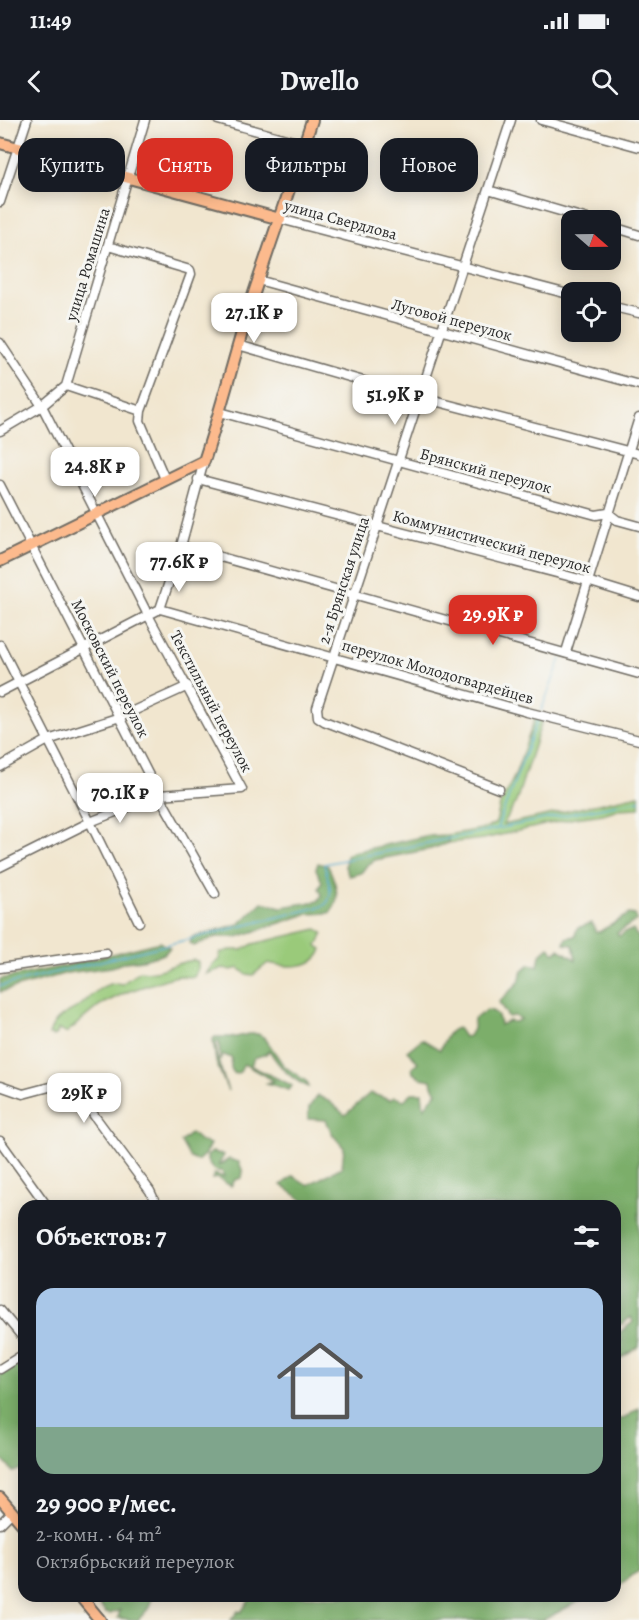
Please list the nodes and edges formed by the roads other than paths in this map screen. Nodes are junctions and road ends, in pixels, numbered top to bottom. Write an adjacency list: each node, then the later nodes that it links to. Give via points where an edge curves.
1 (27, 120): 7 (street)
2 (145, 120): 15 (street, улица Ромашина)
3 (218, 120): 8 (street)
4 (312, 120): 9 (main road)
5 (511, 120): 16 (street, 2-я Брянская улица)
6 (541, 120): 11 (street)
7 (22, 138)
8 (282, 138)
9 (306, 138)
10 (0, 143): 12 (main road, улица Свердлова)
11 (639, 147)
12 (18, 148)
13 (18, 151): 18 (street)
14 (125, 175): 15 (main road, улица Свердлова)
15 (128, 176): 20 (main road, улица Свердлова); 23 (street, улица Ромашина)
16 (488, 190): 19 (street); 24 (street, 2-я Брянская улица)
17 (289, 192): 20 (main road)
18 (0, 202)
19 (561, 211)
20 (280, 219): 24 (street, улица Свердлова); 25 (main road)
21 (621, 229): 22 (street)
22 (639, 235)
23 (108, 246): 33 (street, улица Ромашина); 36 (street, via 190,270 191,274)
24 (462, 266): 26 (street, улица Свердлова); 29 (street, 2-я Брянская улица)
25 (258, 280): 29 (street, Луговой переулок); 31 (main road)
26 (561, 292)
27 (621, 309): 28 (street)
28 (639, 313)
29 (441, 332): 32 (street, Луговой переулок); 34 (street, 2-я Брянская улица)
30 (0, 343): 35 (street, Текстильный переулок)
31 (238, 345): 34 (street); 37 (main road)
32 (639, 385)
33 (66, 386): 35 (street); 36 (street)
34 (419, 397): 40 (street); 43 (street, 2-я Брянская улица)
35 (42, 406): 39 (street); 47 (street, Текстильный переулок)
36 (141, 411): 45 (street, via 142,429)
37 (220, 412): 42 (main road); 43 (street, Брянский переулок)
38 (639, 418): 40 (street)
39 (0, 431)
40 (627, 451): 41 (street); 48 (street)
41 (639, 454)
42 (204, 461): 44 (street); 45 (main road)
43 (397, 461): 48 (street, Брянский переулок, via 596,515); 49 (street, 2-я Брянская улица)
44 (198, 479): 49 (street, Коммунистический переулок); 52 (street)
45 (165, 480): 47 (main road)
46 (0, 485): 51 (street, Московский переулок)
47 (96, 513): 51 (main road); 58 (street, Текстильный переулок)
48 (608, 513): 50 (street, Брянский переулок); 54 (street)
49 (375, 526): 54 (street, Коммунистический переулок); 55 (street, 2-я Брянская улица)
50 (639, 526)
51 (31, 545): 53 (main road); 60 (street, Московский переулок)
52 (181, 546): 55 (street); 57 (street)
53 (0, 561)
54 (587, 581): 56 (street, Коммунистический переулок); 61 (street)
55 (354, 593): 61 (street); 62 (street, 2-я Брянская улица)
56 (639, 597)
57 (160, 609): 58 (street); 62 (street, переулок Молодогвардейцев)
58 (148, 615): 60 (street); 65 (street, Текстильный переулок)
59 (0, 645): 64 (street)
60 (84, 648): 64 (street); 67 (street, Московский переулок)
61 (566, 652): 63 (street)
62 (334, 658): 69 (street, переулок Молодогвардейцев); 71 (street, 2-я Брянская улица, via 317,708 318,717 324,722)
63 (639, 674)
64 (19, 682): 66 (street); 68 (street)
65 (188, 686): 67 (street); 72 (street, Текстильный переулок, via 242,789)
66 (0, 692)
67 (120, 717): 68 (street); 72 (street, Московский переулок)
68 (48, 740): 70 (street); 73 (street)
69 (639, 740)
70 (0, 767)
71 (500, 789)
72 (159, 795): 73 (street); 75 (street, Московский переулок)
73 (90, 822): 74 (street); 76 (street)
74 (0, 867)
75 (215, 894)
76 (139, 922)
77 (106, 953): 78 (street)
78 (0, 968)
79 (0, 1086): 82 (street, via 23,1094 57,1085 77,1087)
80 (0, 1141): 81 (street)
81 (43, 1200)
82 (154, 1200)
83 (0, 1310): 84 (street)
84 (18, 1332)
85 (18, 1358): 86 (street)
86 (0, 1369)
87 (0, 1498): 88 (main road)
88 (12, 1512): 89 (main road); 90 (street)
89 (18, 1519)
90 (0, 1524)
91 (85, 1602): 92 (main road)
92 (100, 1620)

